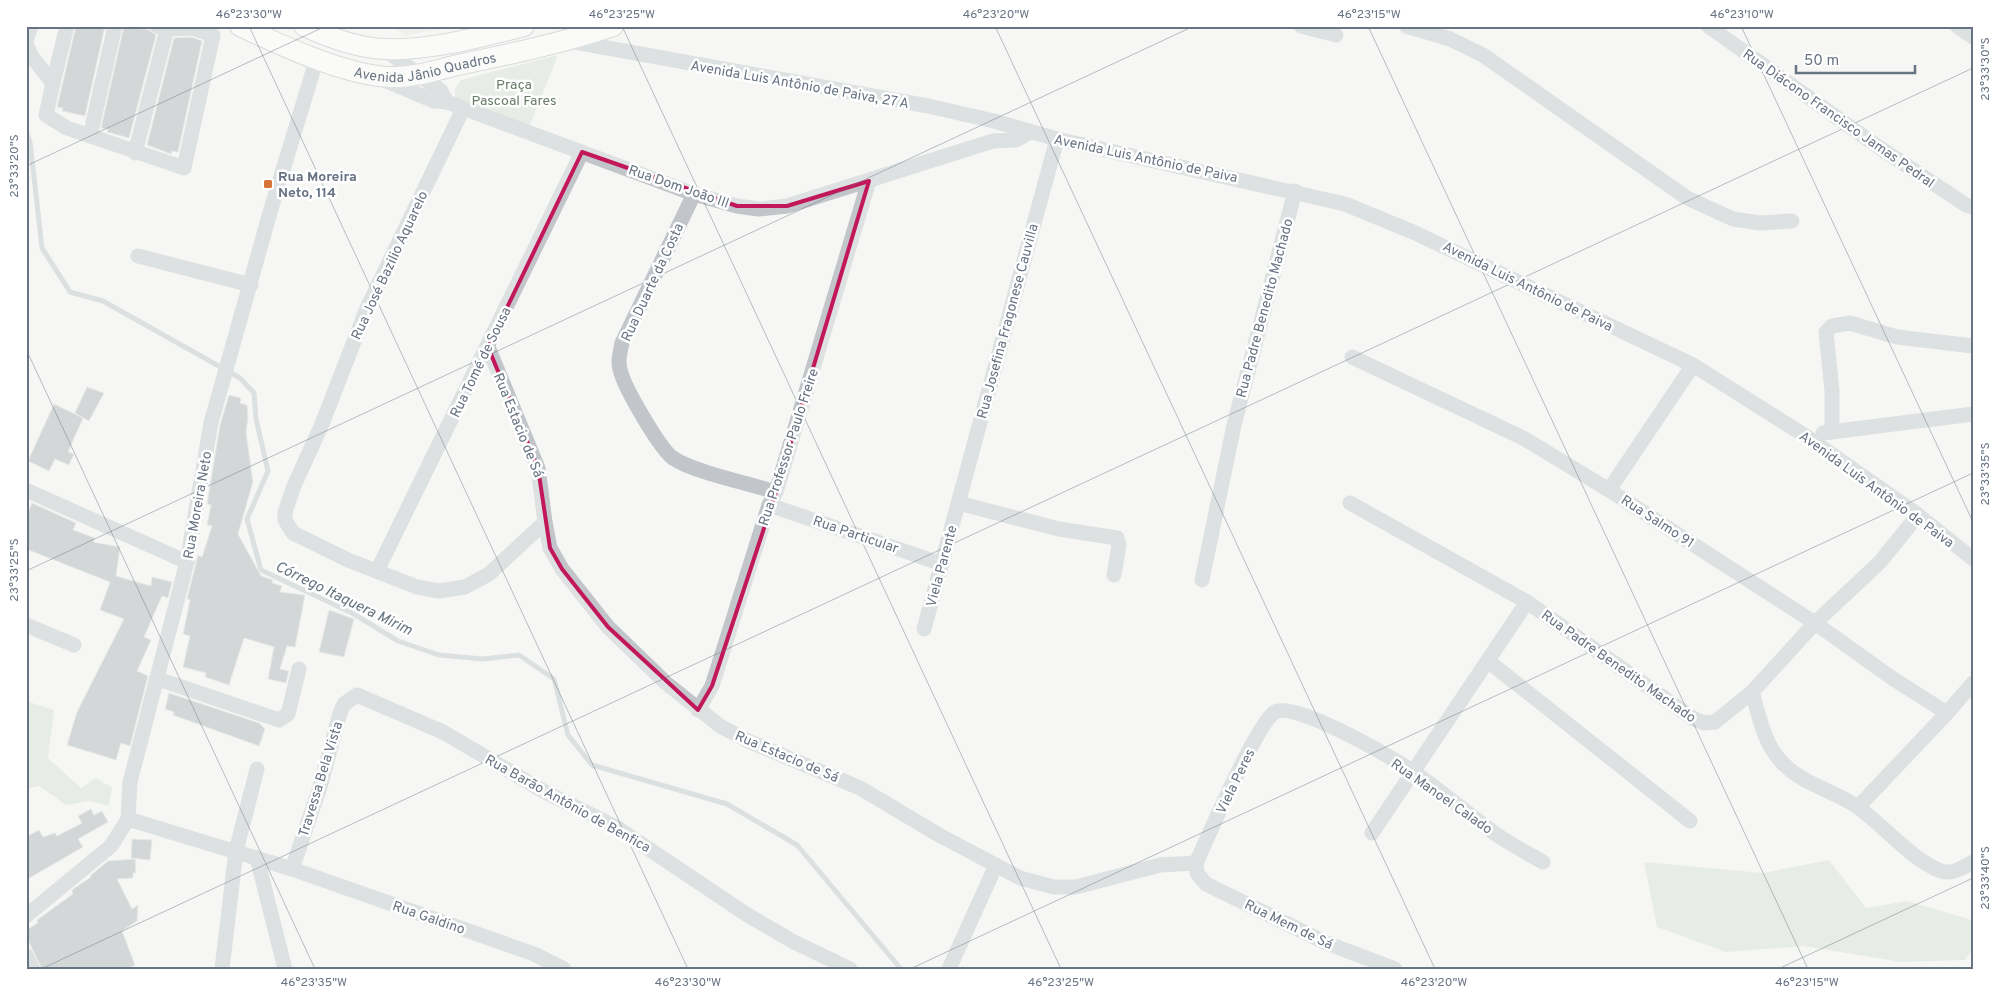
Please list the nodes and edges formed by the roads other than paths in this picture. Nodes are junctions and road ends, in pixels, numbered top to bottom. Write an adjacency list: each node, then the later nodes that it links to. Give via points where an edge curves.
1 (31, 26): 16 (street)
2 (67, 26): 21 (street)
3 (115, 26): 25 (street)
4 (240, 26): 18 (main road, Avenida Jânio Quadros)
5 (304, 26): 17 (main road, Avenida Jânio Quadros, via 325,36)
6 (524, 26): 17 (main road, Avenida Jânio Quadros, via 435,45)
7 (613, 26): 15 (main road, Avenida Jânio Quadros)
8 (1301, 26): 13 (street)
9 (1406, 26): 33 (street, via 1450,39 1483,55 1687,198 1734,219 1760,223)
10 (1957, 26): 14 (street)
11 (1711, 27): 32 (street, Rua Diácono Francisco Jamas Pedral, via 1880,148)
12 (162, 28): 28 (street); 28 (street, via 192,28 213,35 184,168)
13 (1336, 35)
14 (1973, 37)
15 (569, 40): 19 (main road, Avenida Jânio Quadros); 24 (street, Avenida Luis Antônio de Paiva, 27 A, via 928,106)
16 (26, 42): 21 (street, via 32,57)
17 (384, 49): 19 (street, Rua Dom João III)
18 (316, 58): 20 (main road, Avenida Jânio Quadros); 35 (street, Rua Moreira Neto)
19 (418, 74): 20 (main road, Avenida Jânio Quadros, via 392,78); 22 (street, Rua Dom João III, via 441,91)
20 (375, 76): 22 (street, Rua Dom João III, via 434,101)
21 (53, 83): 25 (street, via 46,115 67,128)
22 (447, 102): 23 (street, Rua Dom João III)
23 (462, 109): 27 (street, Rua Dom João III); 53 (street, Rua José Bazilio Aquarelo, via 367,308 285,512 288,527 293,533)
24 (1030, 132): 26 (street, Avenida Luis Antônio de Paiva); 29 (street, Rua Dom João III, via 1016,140 993,141)
25 (90, 136): 28 (street)
26 (1057, 140): 30 (street, Avenida Luis Antônio de Paiva); 46 (street, Rua Josefina Fragonese Cauvilla)
27 (582, 152): 31 (street, Rua Dom João III); 37 (street, Rua Tomé de Sousa)
28 (135, 153)
29 (869, 181): 31 (street, Rua Dom João III, via 787,206 768,208 737,206); 45 (street, Rua Professor Paulo Freire)
30 (1295, 191): 39 (street, Avenida Luis Antônio de Paiva, via 1344,204 1414,232); 55 (street, Rua Padre Benedito Machado, via 1234,425)
31 (694, 194): 45 (street, Rua Duarte da Costa, via 622,343 618,358 620,373 650,427 673,458)
32 (1973, 207)
33 (1792, 221)
34 (138, 256): 35 (street)
35 (250, 285): 51 (street, Rua Moreira Neto, via 211,423)
36 (1973, 346): 41 (street, via 1897,337 1850,323 1832,326 1826,332)
37 (488, 347): 49 (street, Rua Estacio de Sá, via 538,468); 53 (street, Rua Tomé de Sousa)
38 (1352, 357): 44 (street, Rua Salmo 91, via 1523,438)
39 (1693, 365): 42 (street, Avenida Luis Antônio de Paiva); 44 (street)
40 (1973, 414): 41 (street)
41 (1832, 432): 42 (street)
42 (1804, 435): 48 (street, Avenida Luis Antônio de Paiva)
43 (26, 490): 51 (street)
44 (1609, 490): 57 (street, Rua Salmo 91)
45 (772, 499): 52 (street, Rua Particular); 68 (street, Rua Professor Paulo Freire, via 718,669)
46 (958, 503): 52 (street, Viela Parente); 54 (street, via 1059,529 1117,538 1119,545)
47 (1350, 503): 56 (street, Rua Padre Benedito Machado)
48 (1918, 515): 50 (street, Avenida Luis Antônio de Paiva); 57 (street, Rua Padre Benedito Machado, via 1880,562)
49 (544, 522): 53 (street, via 489,574 464,586 439,591 417,587); 68 (street, Rua Estacio de Sá, via 550,548 589,605)
50 (1973, 559)
51 (187, 562): 63 (street, Rua Moreira Neto)
52 (942, 564): 59 (street, Viela Parente)
53 (377, 571)
54 (1114, 575)
55 (1202, 580)
56 (1527, 602): 61 (street); 65 (street, Rua Padre Benedito Machado, via 1704,724 1715,722)
57 (1815, 623): 65 (street, Rua Padre Benedito Machado); 69 (street, Rua Salmo 91)
58 (26, 625): 60 (street)
59 (924, 629)
60 (74, 645)
61 (1488, 661): 71 (street); 74 (street)
62 (299, 670): 63 (street, via 288,714 279,720)
63 (158, 679): 73 (street, Rua Moreira Neto, via 130,782)
64 (1973, 683): 69 (street)
65 (1752, 692): 72 (street, via 1768,744 1778,758 1791,772)
66 (357, 695): 82 (street, Travessa Bela Vista, via 344,704 340,714); 89 (street, Rua Barão Antônio de Benfica, via 443,732 545,792 616,827 746,914)
67 (1284, 709): 71 (street, Rua Manoel Calado, via 1352,737); 80 (street, Viela Peres, via 1277,710 1268,719)
68 (698, 710): 81 (street, Rua Estacio de Sá, via 748,741 860,788)
69 (1948, 714): 72 (street)
70 (257, 769): 76 (street)
71 (1414, 773): 75 (street); 78 (street, Rua Manoel Calado, via 1501,838)
72 (1858, 807): 79 (street, via 1925,862 1943,872 1960,870)
73 (128, 819): 76 (street, Rua Galdino); 83 (street, Rua Moreira Neto, via 111,846)
74 (1690, 821)
75 (1372, 833)
76 (236, 851): 77 (street, Rua Galdino); 86 (street)
77 (257, 858): 82 (street, Rua Galdino); 87 (street)
78 (1543, 862)
79 (1973, 862)
80 (1196, 863): 81 (street, Rua Estacio de Sá, via 1160,865 1076,887 1054,887 1020,878); 91 (street, Rua Mem de Sá, via 1197,872 1206,884 1324,942)
81 (996, 865): 90 (street)
82 (292, 869): 88 (street, Rua Galdino, via 534,954)
83 (26, 916)
84 (26, 955): 85 (street)
85 (33, 969)
86 (222, 969)
87 (284, 969)
88 (564, 969)
89 (850, 969)
90 (949, 969)
91 (1396, 969)

